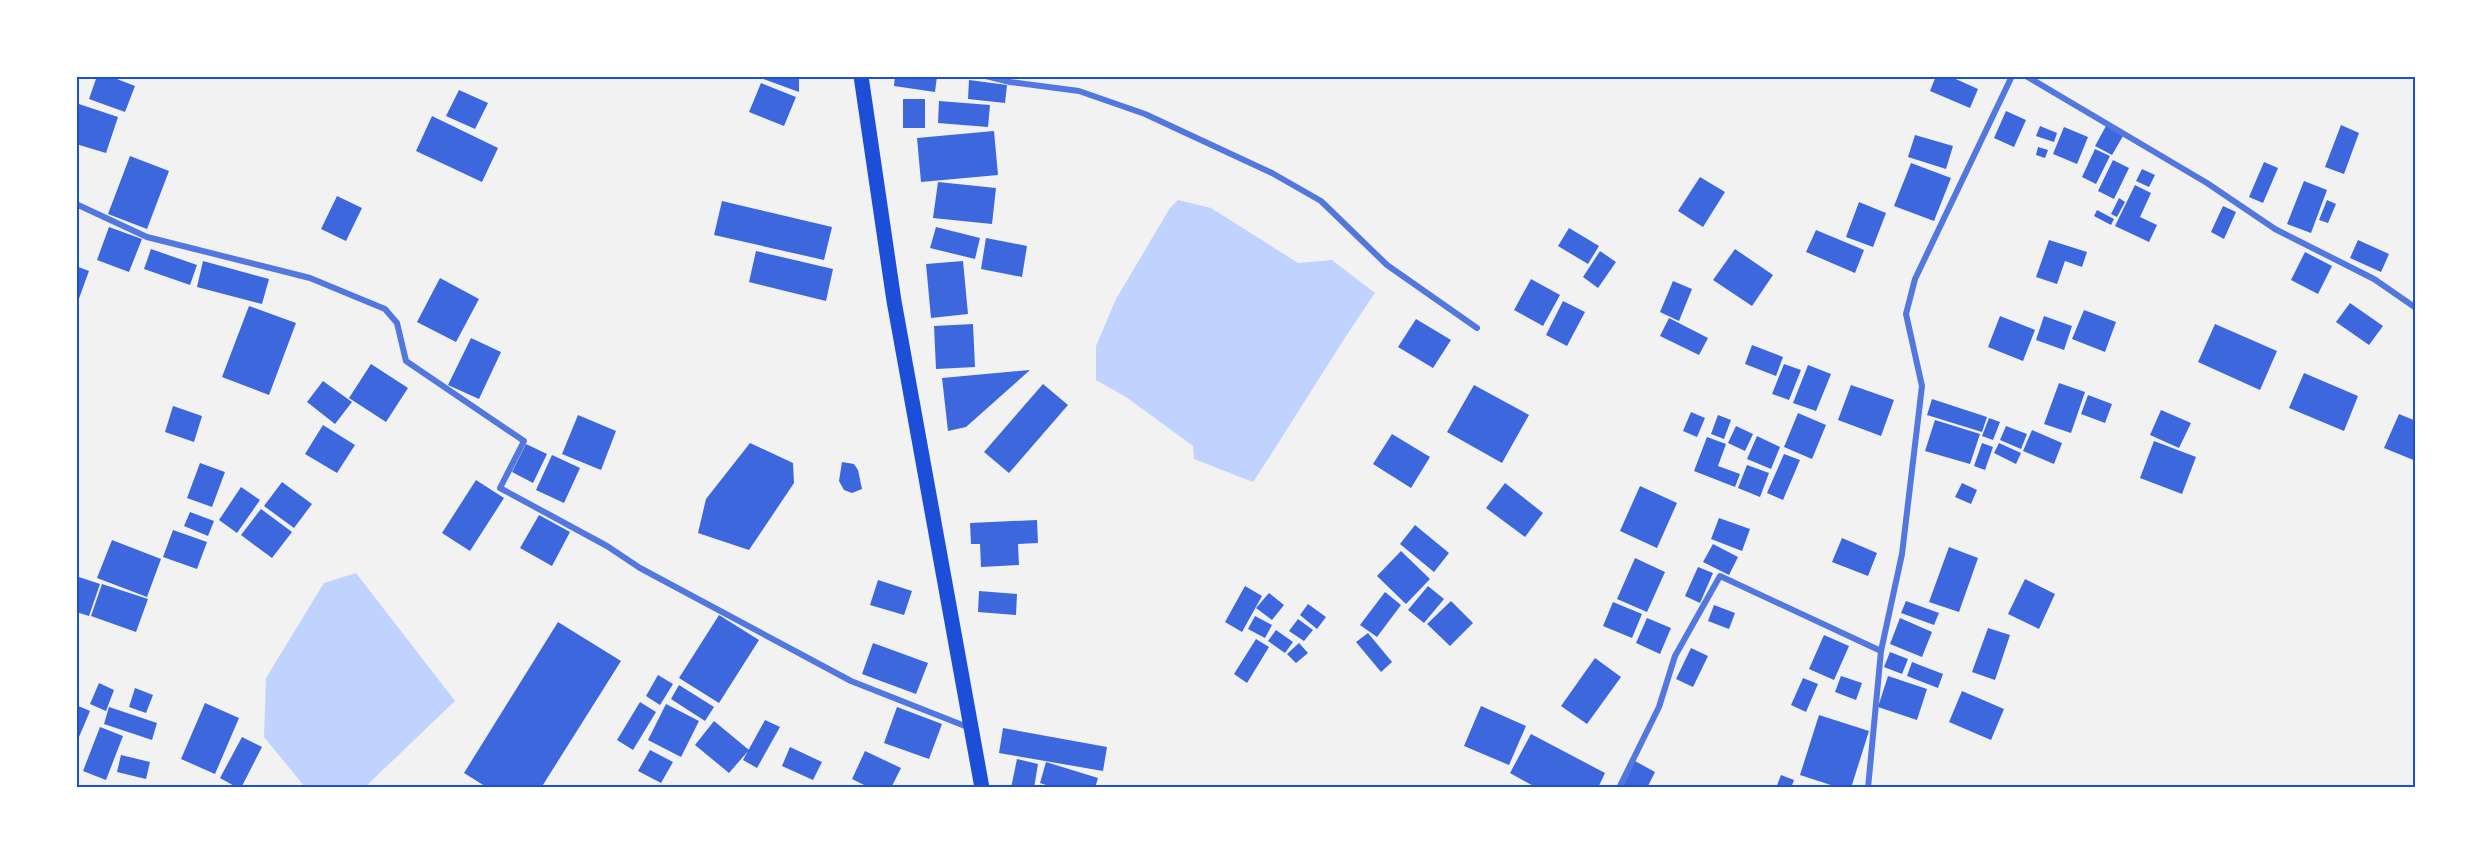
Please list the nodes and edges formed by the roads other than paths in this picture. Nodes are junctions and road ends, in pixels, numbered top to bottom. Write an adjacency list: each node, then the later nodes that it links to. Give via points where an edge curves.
1 (861, 76): 9 (main road, via 894,301)
2 (986, 76): 7 (street, via 1080,91 1145,114 1272,173 1321,201 1387,265)
3 (2012, 76): 8 (street, via 1915,279 1906,314 1922,386 1902,554)
4 (2026, 76): 6 (street, via 2207,183 2274,229 2374,279)
5 (76, 204): 9 (street, via 147,237 310,278 385,309 397,323 406,361 524,441 500,488 851,681)
6 (2415, 308)
7 (1477, 328)
8 (1881, 651): 11 (street, via 1719,576 1676,656 1659,707); 12 (street)
9 (970, 729): 10 (main road)
10 (982, 788)
11 (1619, 788)
12 (1868, 788)

